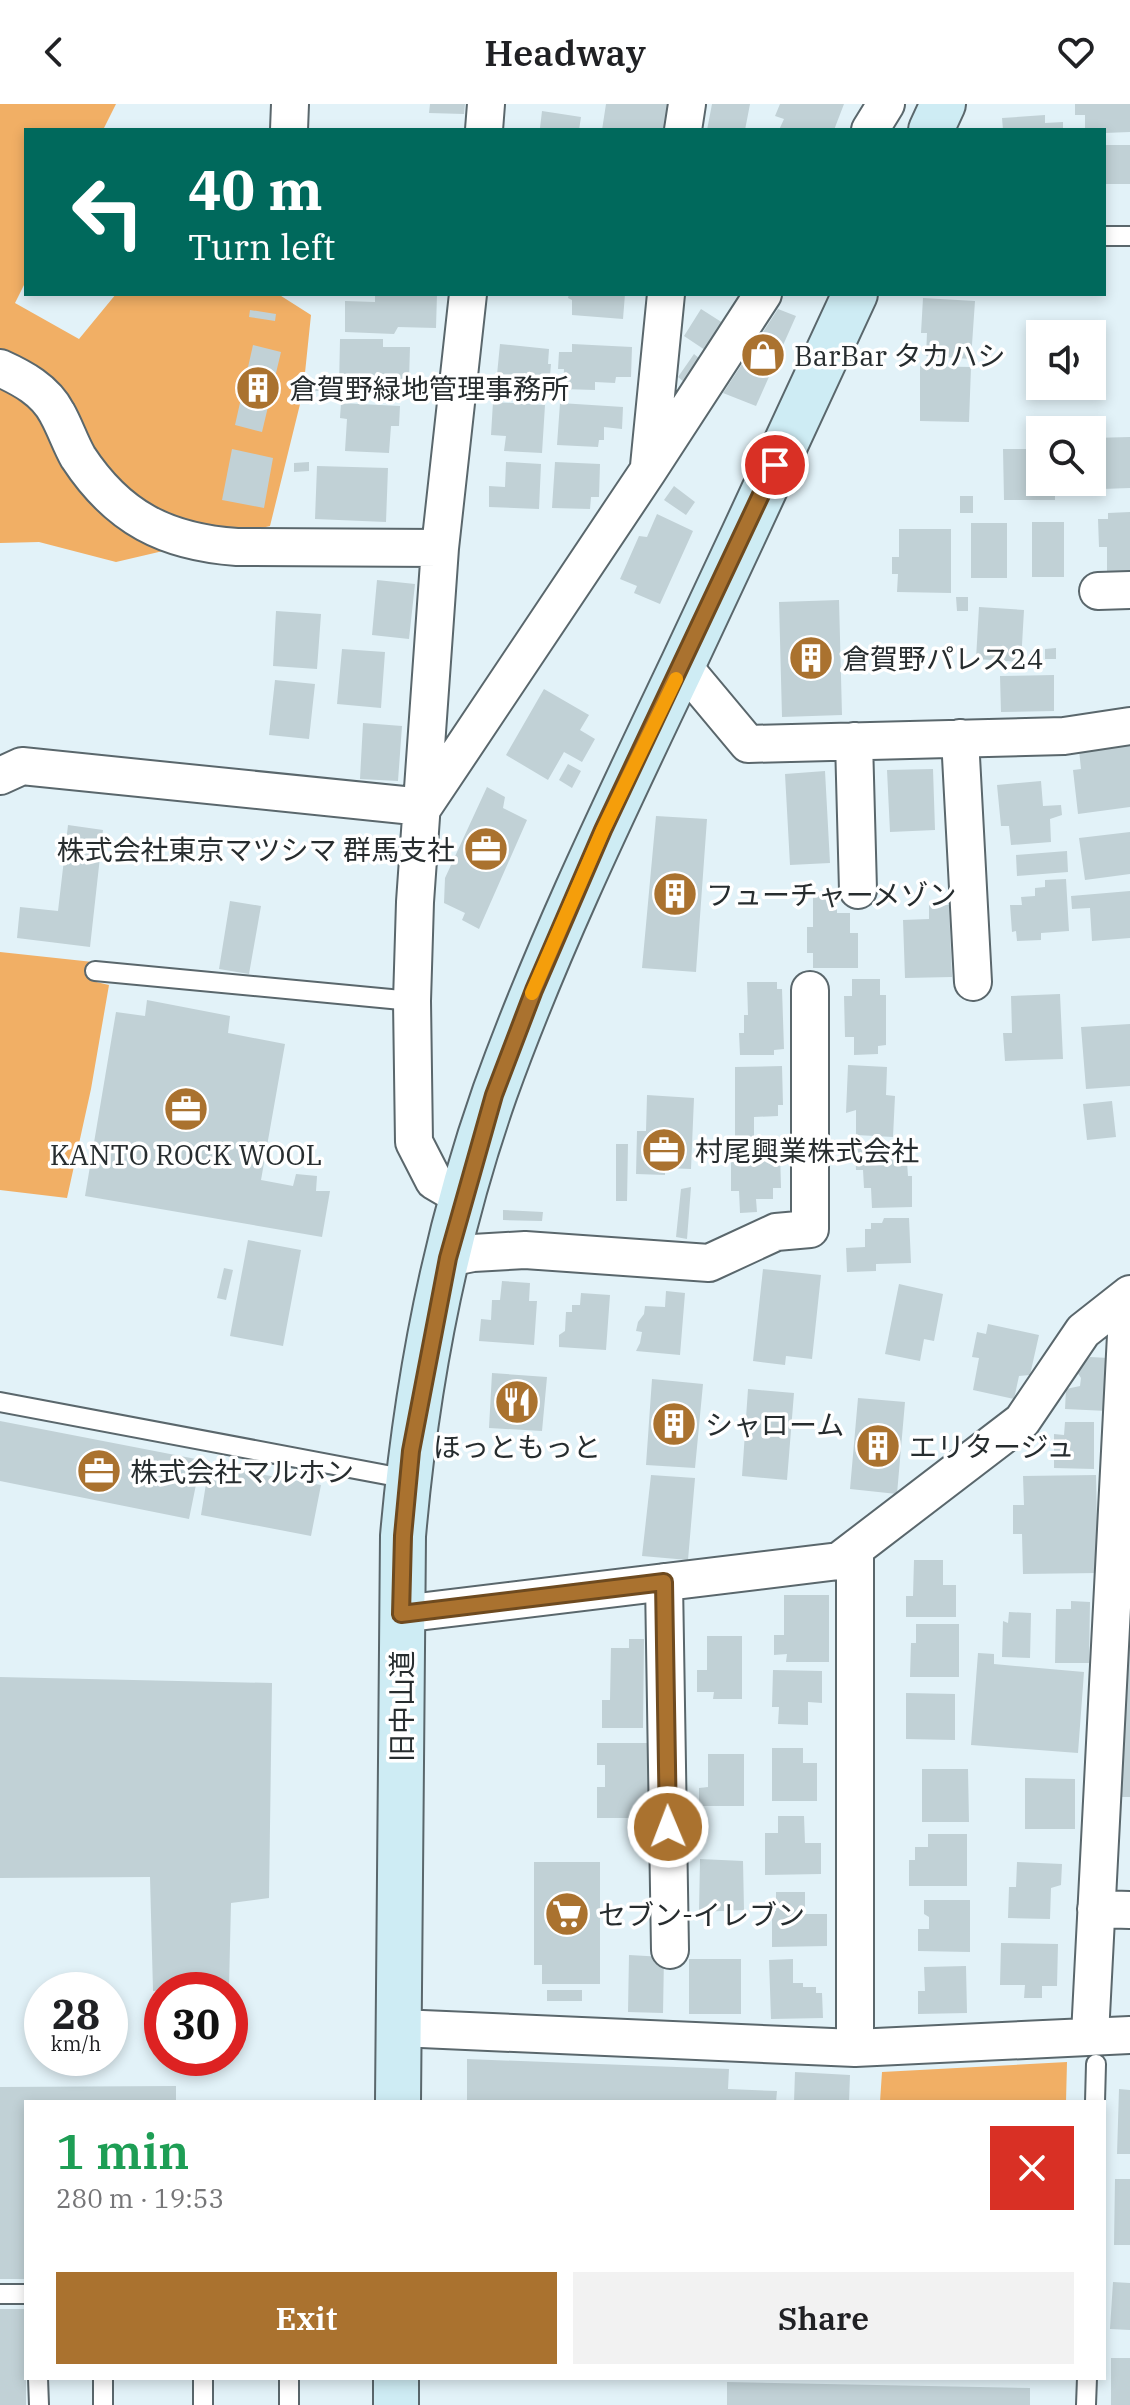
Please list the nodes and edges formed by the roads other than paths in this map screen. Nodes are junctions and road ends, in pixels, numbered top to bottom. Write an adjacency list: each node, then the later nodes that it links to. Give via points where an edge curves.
1 (290, 104): 6 (street)
2 (486, 104): 7 (street)
3 (687, 104): 8 (street)
4 (886, 104): 9 (street)
5 (943, 104): 10 (main road)
6 (289, 128)
7 (484, 128)
8 (683, 128)
9 (871, 128)
10 (932, 128)
11 (1106, 236): 12 (lane)
12 (1130, 236)
13 (468, 296): 19 (street)
14 (666, 296): 18 (street)
15 (762, 296): 18 (street)
16 (854, 296): 20 (main road, 旧中山道)
17 (0, 368): 19 (street, via 36,387 55,409 78,457 114,502 154,529 207,545 237,547)
18 (648, 471): 25 (street)
19 (440, 548): 25 (street)
20 (682, 665): 23 (street, via 748,744); 31 (main road, 旧中山道, via 534,990)
21 (1130, 726): 22 (street, via 1064,736)
22 (960, 738): 23 (street); 28 (street)
23 (854, 741): 26 (street)
24 (0, 776): 25 (street, via 22,766)
25 (423, 807): 30 (street)
26 (858, 890)
27 (95, 971): 30 (lane)
28 (973, 982)
29 (810, 990): 32 (street, via 810,1229 776,1232 709,1263 525,1250)
30 (412, 1001): 31 (street, via 414,1142 434,1181)
31 (463, 1198): 32 (main road, 旧中山道)
32 (448, 1258): 36 (main road, 旧中山道)
33 (1130, 1294): 37 (street, via 1083,1331 1022,1421)
34 (1130, 1322): 40 (street)
35 (0, 1402): 36 (lane)
36 (408, 1479): 39 (main road, 旧中山道)
37 (855, 1549): 38 (street, via 839,1561); 45 (street)
38 (664, 1582): 39 (street); 42 (street)
39 (401, 1614): 43 (main road, 旧中山道)
40 (1119, 1682): 41 (street)
41 (1113, 1909): 46 (street)
42 (670, 1950)
43 (399, 2028): 45 (street); 47 (main road, 旧中山道)
44 (1130, 2035): 46 (street)
45 (855, 2048): 46 (street)
46 (1093, 2050): 48 (lane)
47 (398, 2100)
48 (1095, 2100)
49 (0, 2294): 50 (lane)
50 (24, 2294)
51 (38, 2380): 57 (lane)
52 (103, 2380): 58 (lane)
53 (203, 2380): 59 (lane)
54 (289, 2380): 60 (lane)
55 (396, 2380): 61 (main road)
56 (1087, 2380): 62 (lane)
57 (39, 2405)
58 (103, 2405)
59 (203, 2405)
60 (289, 2405)
61 (396, 2405)
62 (1086, 2405)

